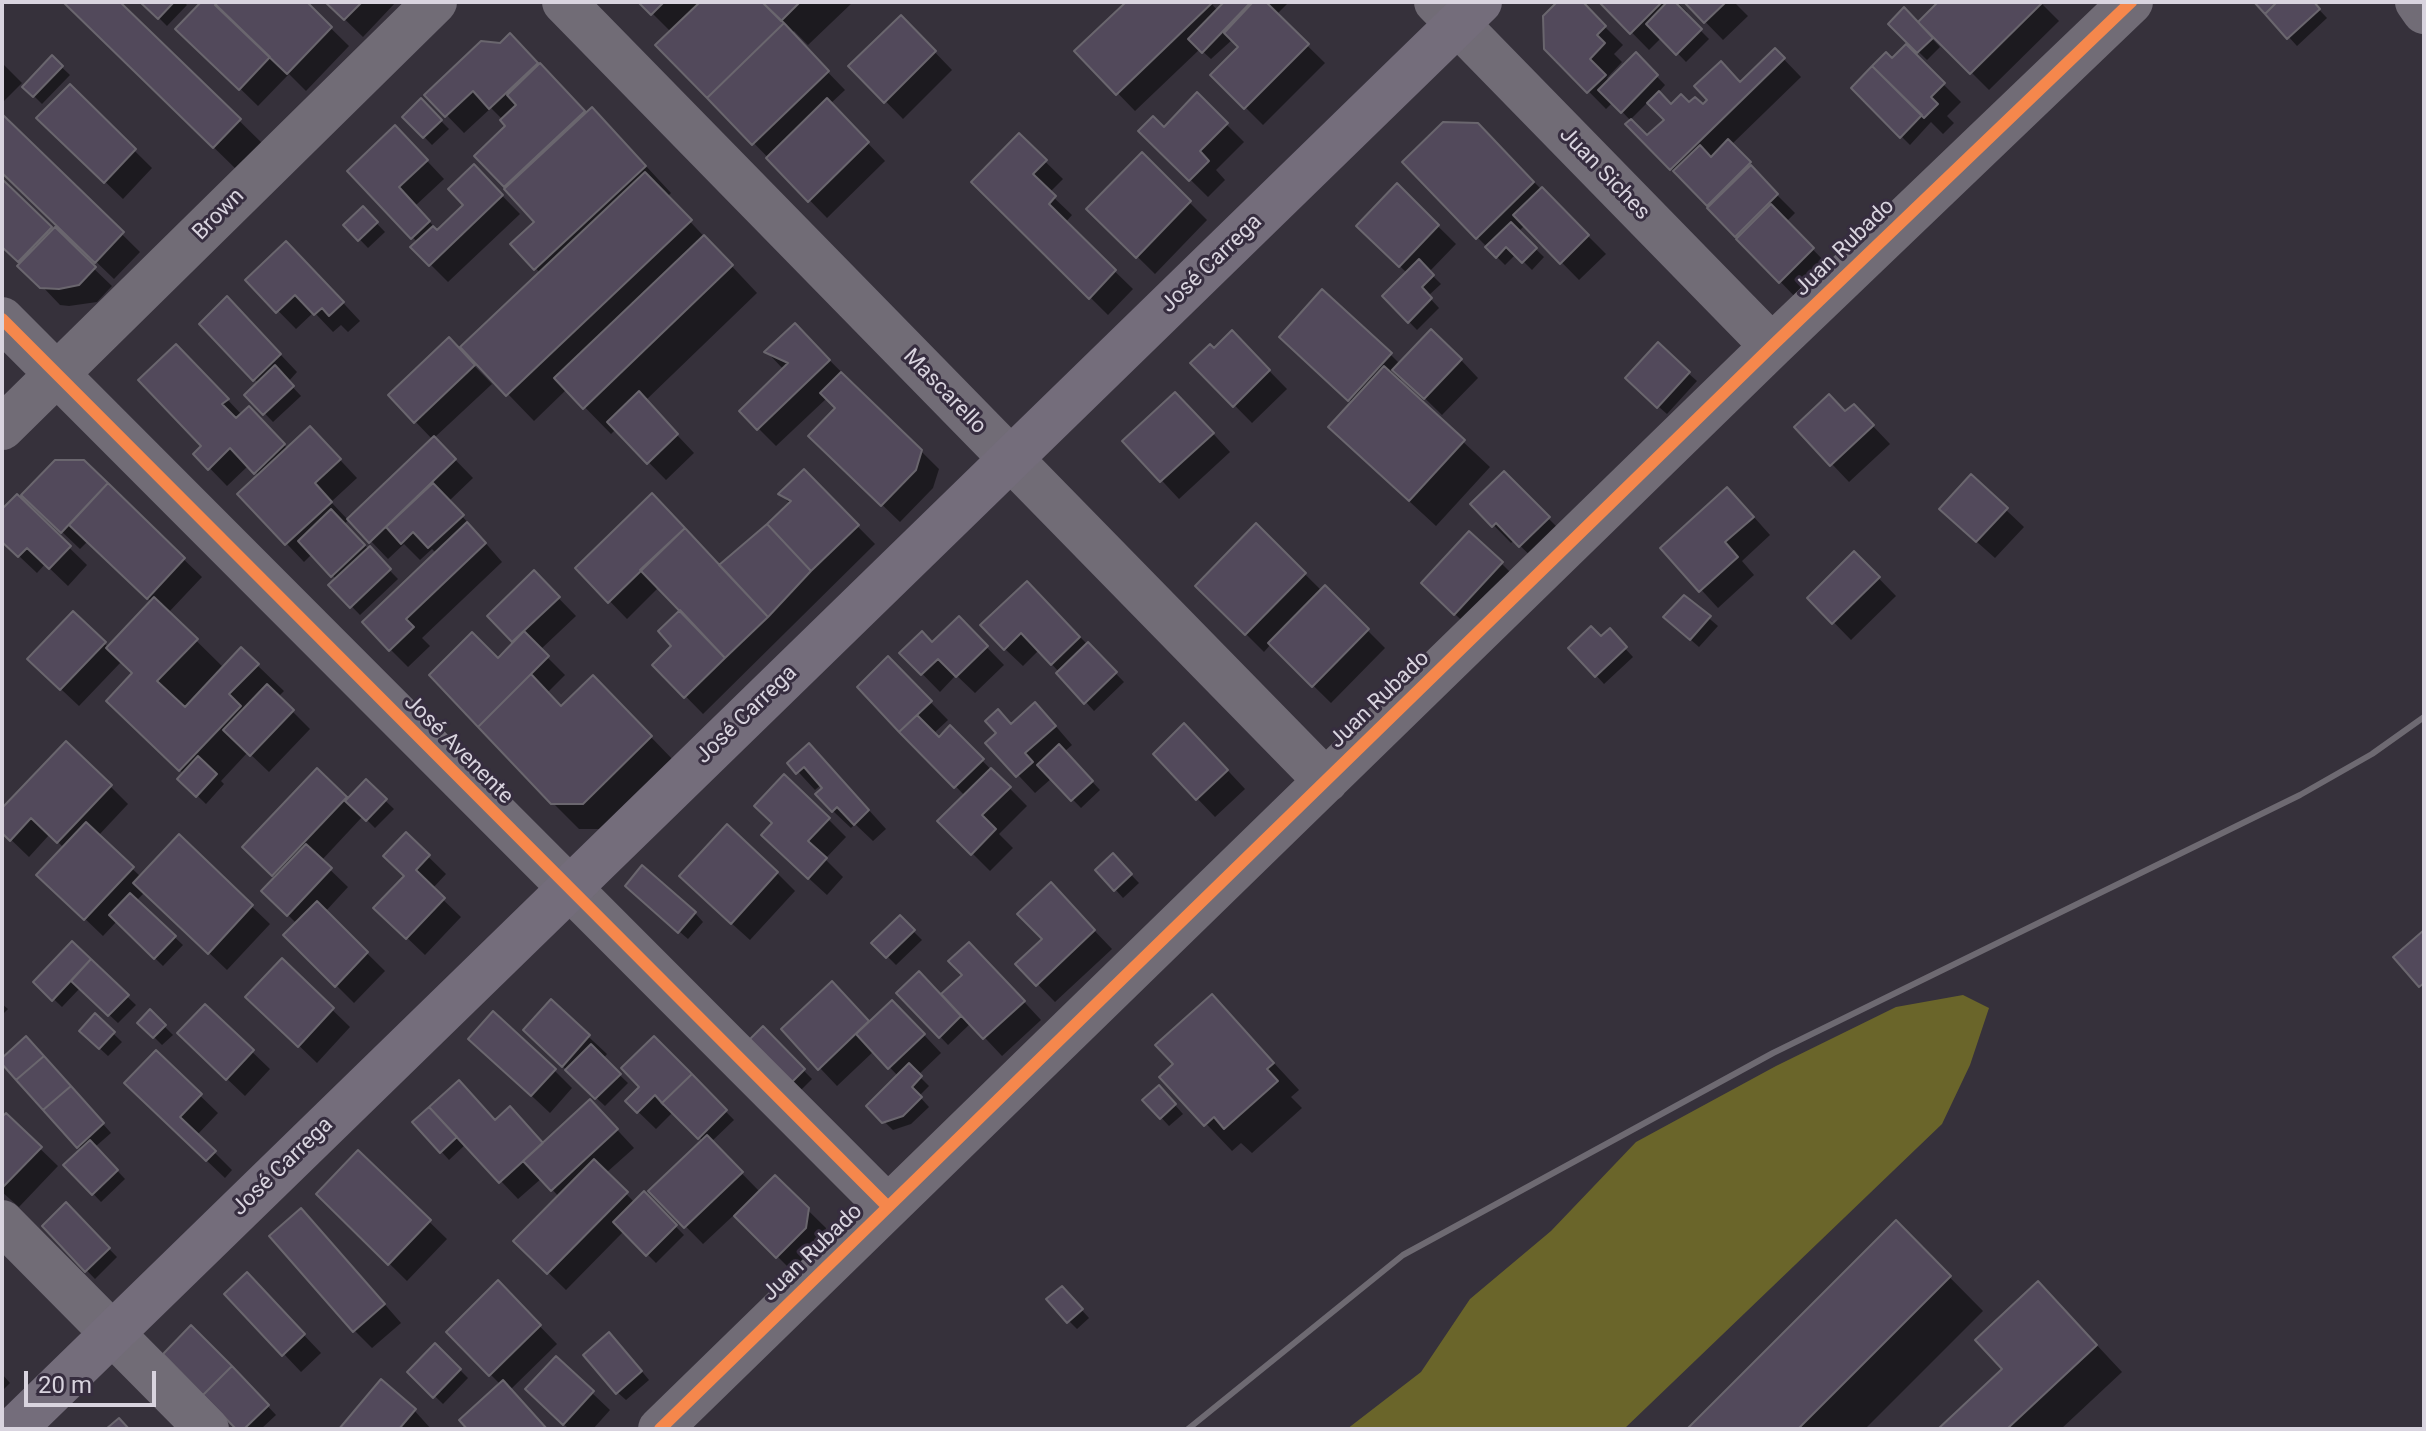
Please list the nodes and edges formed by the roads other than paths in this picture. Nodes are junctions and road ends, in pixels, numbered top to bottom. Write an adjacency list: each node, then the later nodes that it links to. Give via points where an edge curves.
1 (435, 2): 9 (street, Brown)
2 (564, 2): 11 (street, Mascarello)
3 (2131, 2): 8 (street, Juan Rubado)
4 (2417, 2): 6 (street)
5 (1458, 9): 8 (street, Juan Siches); 11 (main road, José Carrega)
6 (2424, 12)
7 (2, 319): 9 (street, José Avenente)
8 (1772, 346): 12 (street, Juan Rubado)
9 (57, 374): 10 (street, Brown); 13 (street, José Avenente)
10 (2, 428)
11 (1010, 460): 12 (street, Mascarello); 13 (main road, José Carrega)
12 (1326, 781): 14 (street, Juan Rubado)
13 (569, 889): 14 (street, José Avenente); 16 (main road, José Carrega)
14 (888, 1207): 19 (street, Juan Rubado)
15 (2, 1222): 16 (street)
16 (112, 1334): 17 (main road, José Carrega); 18 (street)
17 (14, 1429)
18 (207, 1429)
19 (660, 1429)

